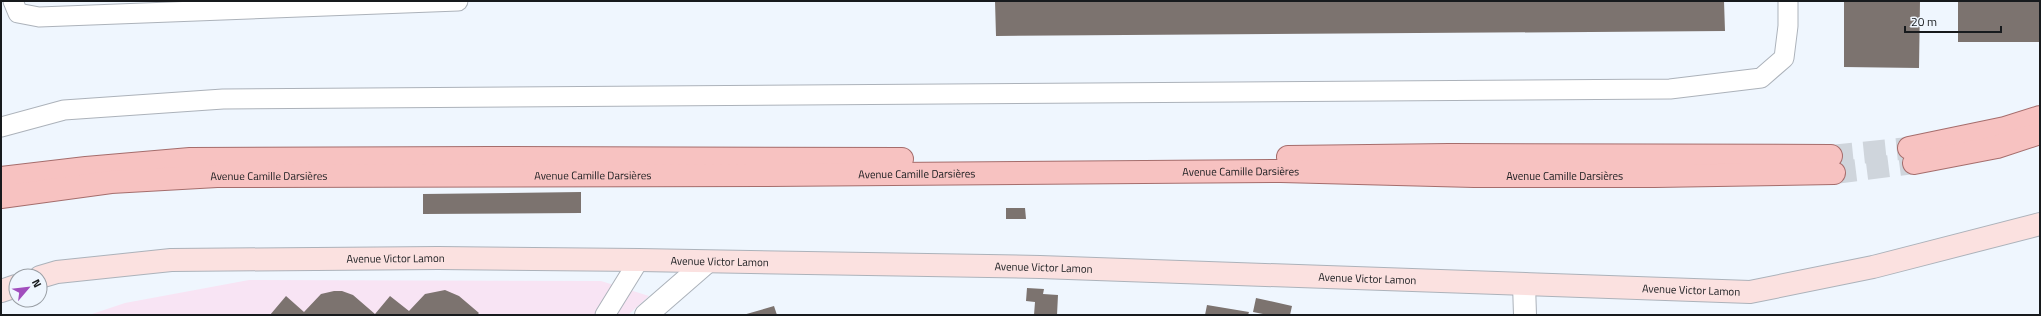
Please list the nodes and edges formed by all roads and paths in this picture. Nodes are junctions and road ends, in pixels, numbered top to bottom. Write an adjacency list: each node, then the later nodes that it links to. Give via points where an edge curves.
1 (12, 1): 2 (lane, via 18,12 39,17)
2 (458, 1)
3 (1788, 1): 5 (lane, via 1784,58 1761,78 1670,89 223,99 64,110)
4 (2040, 117): 6 (main road, via 1912,156 1997,147)
5 (1, 127)
6 (2040, 133)
7 (1, 178): 8 (main road, Avenue Camille Darsières, via 198,159 1068,160 1449,155 1832,164 1655,176 1474,176 1281,171 768,176 217,176 111,182)
8 (1, 197)
9 (2040, 224): 13 (street, Avenue Victor Lamon, via 1873,268 1750,292)
10 (639, 260): 11 (street, Avenue Victor Lamon); 12 (street, Avenue Victor Lamon, via 171,260); 14 (lane)
11 (707, 262): 13 (street, Avenue Victor Lamon, via 1040,267); 15 (street)
12 (48, 274)
13 (1524, 284): 16 (street)
14 (605, 315)
15 (646, 315)
16 (1525, 315)

